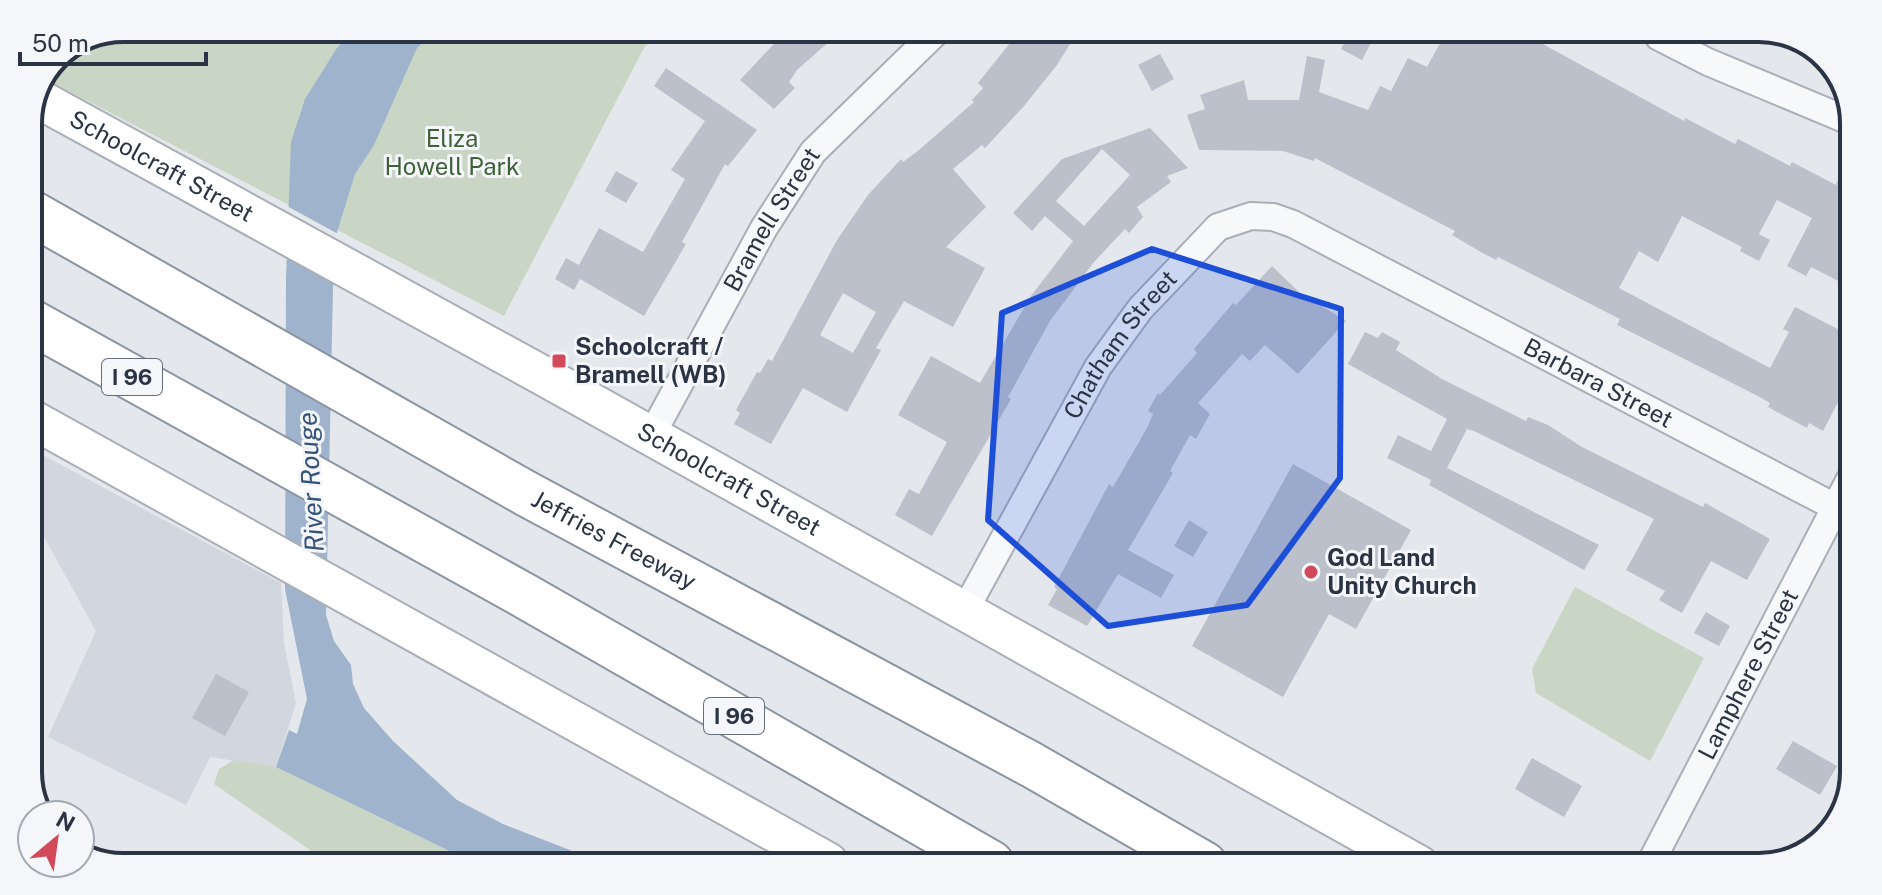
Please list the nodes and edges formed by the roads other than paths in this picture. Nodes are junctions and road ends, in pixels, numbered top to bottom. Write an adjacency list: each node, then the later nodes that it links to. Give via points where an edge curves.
1 (926, 42): 9 (street, Bramell Street, via 806,162 764,228)
2 (1669, 42): 4 (street)
3 (45, 102): 9 (main road, Schoolcraft Street)
4 (1840, 117)
5 (42, 219): 15 (highway, Jeffries Freeway, via 527,494 1032,765)
6 (1360, 259): 11 (street, Barbara Street); 12 (street, Chatham Street, via 1273,217 1230,221 1208,234 1118,337)
7 (42, 328): 14 (highway, I 96)
8 (42, 425): 13 (main road)
9 (651, 436): 12 (main road, Schoolcraft Street)
10 (1840, 498): 11 (street, Lamphere Street)
11 (1835, 507): 17 (street, Lamphere Street)
12 (965, 610): 16 (main road, Schoolcraft Street)
13 (812, 853)
14 (974, 853)
15 (1185, 853)
16 (1398, 853)
17 (1656, 853)

